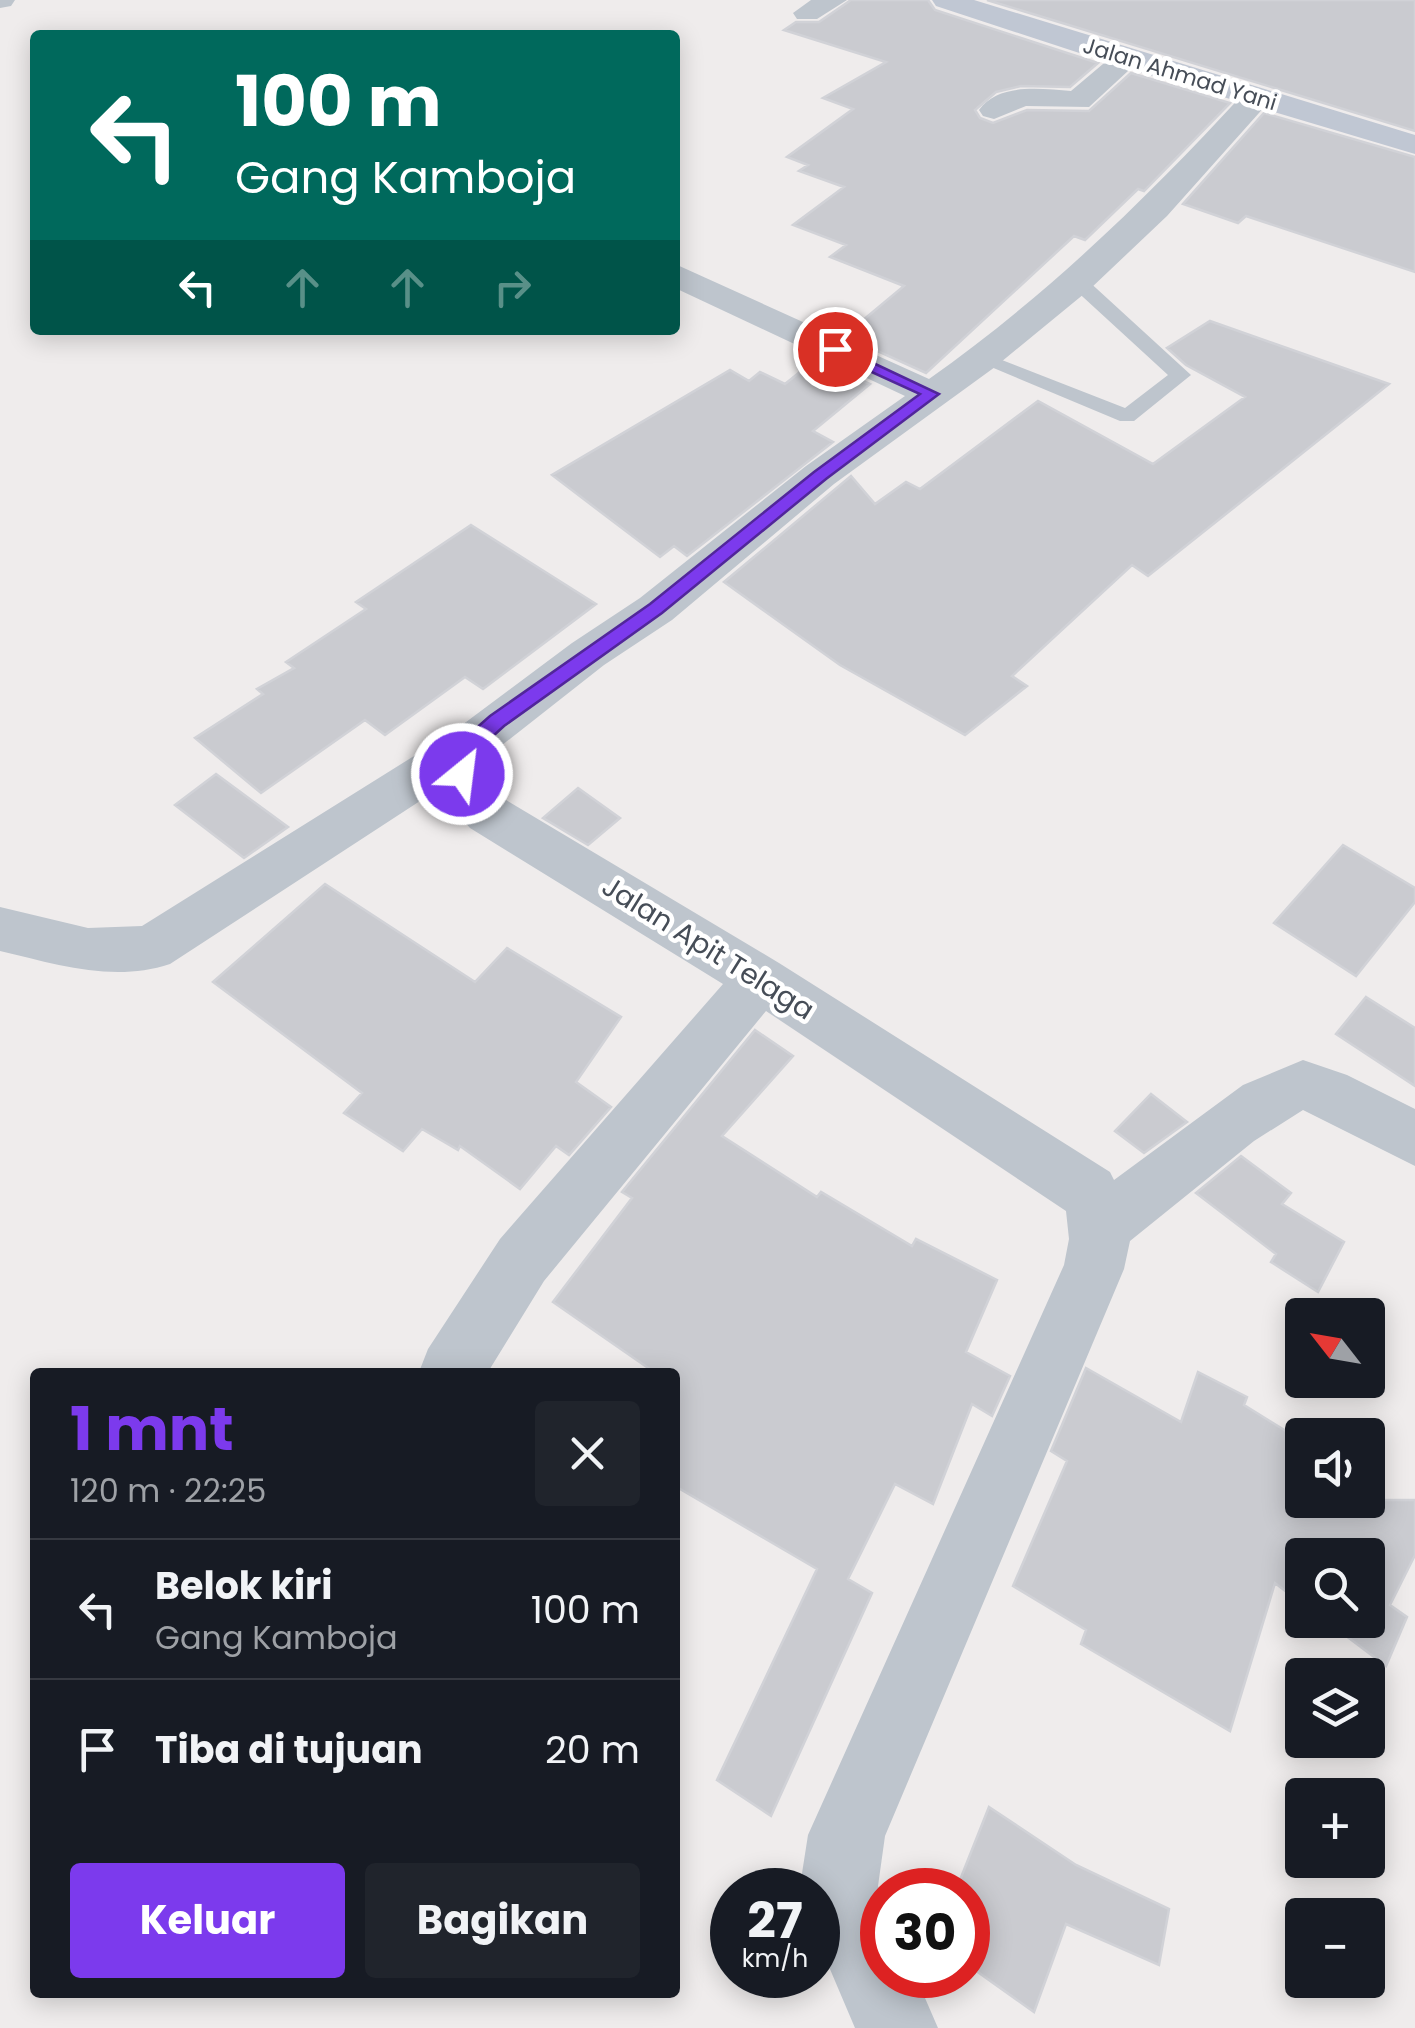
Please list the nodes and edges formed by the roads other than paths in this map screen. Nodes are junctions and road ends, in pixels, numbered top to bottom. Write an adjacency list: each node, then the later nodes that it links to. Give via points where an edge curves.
1 (946, 0): 2 (main road, Jalan Ahmad Yani)
2 (1126, 59): 3 (main road, Jalan Ahmad Yani); 4 (street, via 1078,101 1026,95)
3 (1256, 98): 5 (main road, Jalan Ahmad Yani); 7 (street)
4 (994, 110)
5 (1415, 145)
6 (680, 278): 9 (street)
7 (1078, 282): 8 (street); 8 (lane, via 1181,375 1127,416)
8 (982, 359): 9 (street)
9 (931, 394): 10 (street)
10 (471, 744): 11 (street, via 151,948 88,950); 12 (street, Jalan Apit Telaga, via 462,774 488,814)
11 (0, 929)
12 (760, 979): 14 (street, Jalan Apit Telaga, via 1089,1192); 15 (street, via 522,1260)
13 (1415, 1140): 14 (street, via 1316,1089 1297,1086 1262,1102)
14 (1101, 1227): 16 (street, via 1093,1269 847,1835 839,1886)
15 (454, 1368)
16 (897, 2028)

